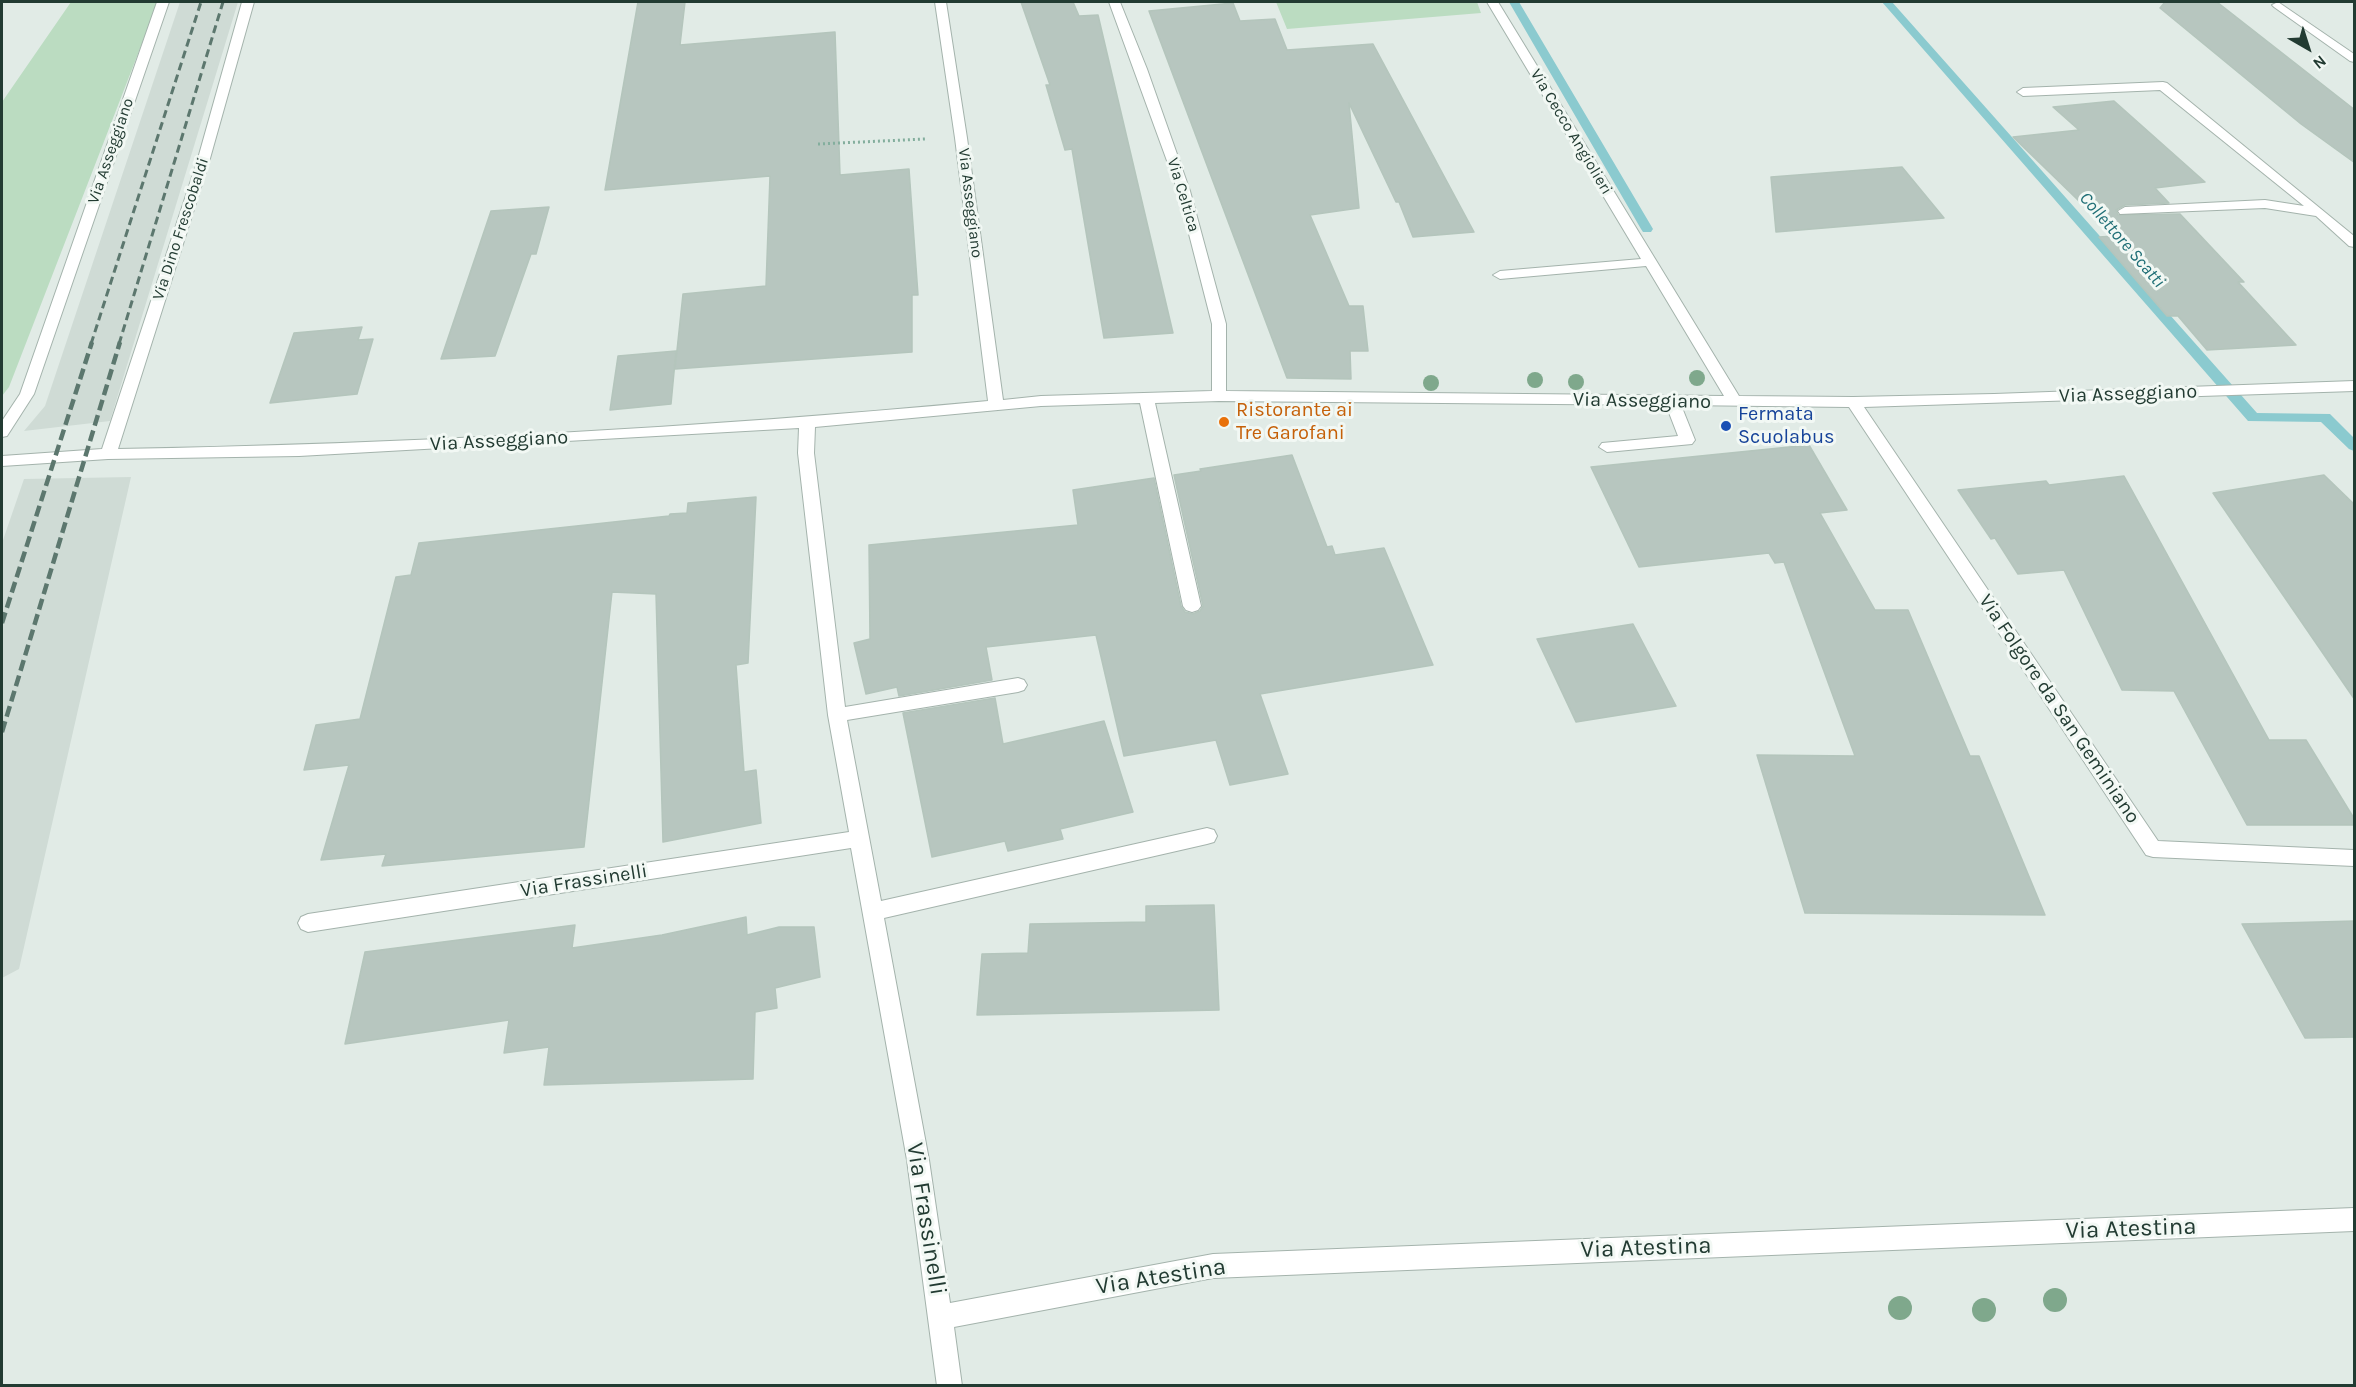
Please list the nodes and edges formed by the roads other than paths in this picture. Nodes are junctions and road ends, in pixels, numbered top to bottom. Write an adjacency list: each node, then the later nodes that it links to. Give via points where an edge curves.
1 (164, 2): 22 (street, Via Asseggiano, via 27,394)
2 (248, 2): 24 (street, Via Dino Frescobaldi, via 203,162)
3 (940, 2): 20 (street, Via Asseggiano, via 962,138)
4 (1114, 2): 15 (street, Via Celtica, via 1184,191 1219,324)
5 (1492, 2): 12 (street, Via Cecco Angiolieri)
6 (2278, 5): 7 (street)
7 (2355, 59)
8 (2022, 92): 10 (street, via 2163,86)
9 (2125, 211): 10 (street, via 2265,204)
10 (2320, 213): 11 (street)
11 (2355, 243)
12 (1650, 262): 13 (street); 18 (street, Via Cecco Angiolieri)
13 (1500, 275)
14 (2355, 386): 19 (street, Via Asseggiano)
15 (1219, 396): 16 (street, Via Asseggiano); 17 (street, Via Asseggiano)
16 (1146, 397): 20 (street, Via Asseggiano); 26 (street)
17 (1672, 401): 18 (street, Via Asseggiano); 23 (street, via 1687,440)
18 (1735, 402): 19 (street, Via Asseggiano)
19 (1853, 402): 31 (street, Via Folgore da San Geminiano, via 2153,849)
20 (996, 405): 21 (street, Via Asseggiano)
21 (807, 423): 24 (street, Via Asseggiano, via 299,451); 28 (street, Via Frassinelli, via 806,453)
22 (2, 432)
23 (1607, 447)
24 (108, 454): 25 (street, Via Asseggiano)
25 (2, 461)
26 (1192, 606)
27 (1018, 685): 28 (street)
28 (837, 716): 30 (street, Via Frassinelli)
29 (1207, 836): 32 (street)
30 (860, 838): 32 (street, Via Frassinelli); 33 (street, Via Frassinelli)
31 (2355, 858)
32 (873, 912): 35 (street, Via Frassinelli, via 918,1160)
33 (308, 923)
34 (2355, 1220): 35 (street, Via Atestina, via 1213,1266)
35 (941, 1317): 36 (street, Via Frassinelli)
36 (950, 1386)

